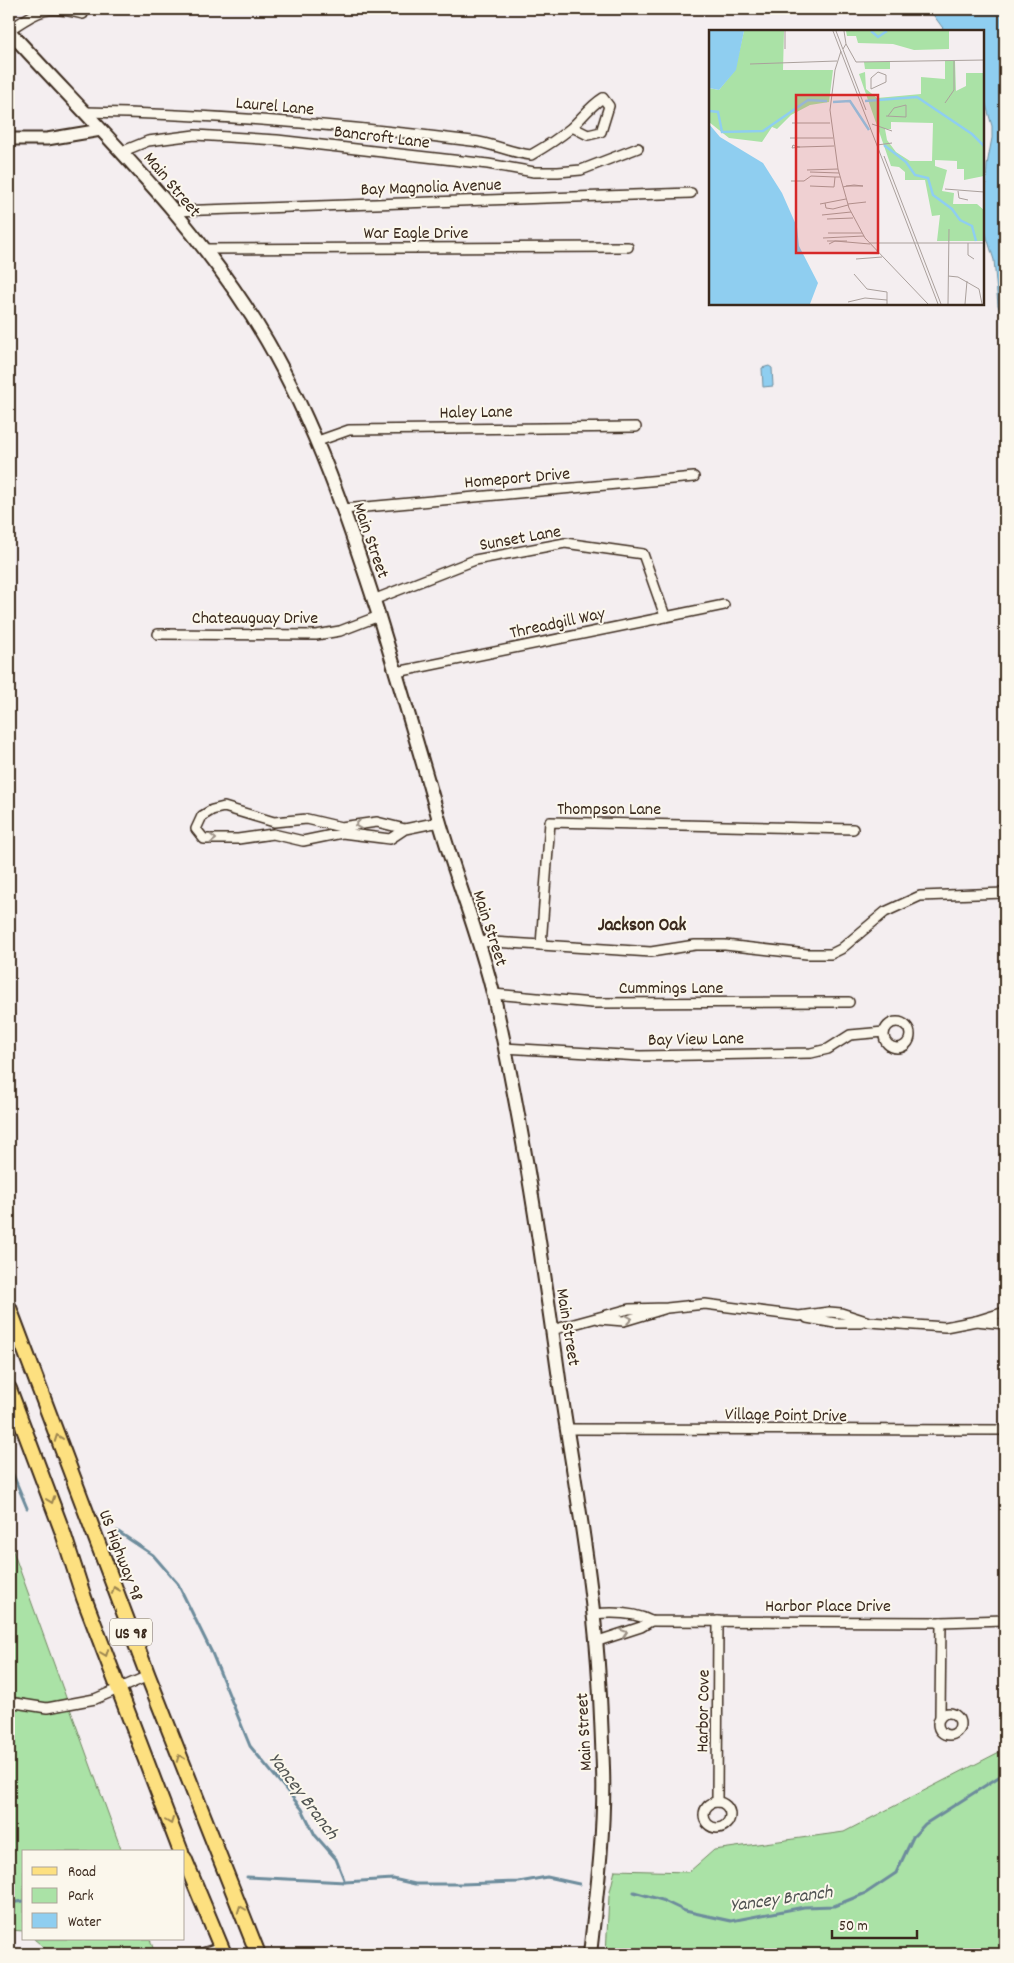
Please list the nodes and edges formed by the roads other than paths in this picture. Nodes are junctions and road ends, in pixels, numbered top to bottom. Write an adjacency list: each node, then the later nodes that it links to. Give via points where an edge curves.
1 (83, 14): 2 (street, via 63,10 38,11)
2 (9, 30): 3 (main road, Main Street)
3 (85, 112): 4 (street, Laurel Lane, via 151,113 306,124 475,141 531,155); 5 (main road, Main Street)
4 (572, 127): 4 (street, via 588,135 601,132 609,106 603,98 594,103)
5 (100, 130): 6 (street, via 47,139); 8 (main road, Main Street)
6 (9, 138)
7 (638, 148): 8 (street, Bancroft Lane, via 581,170 558,172 534,172 277,140 195,134 148,141)
8 (121, 152): 10 (main road, Main Street)
9 (690, 193): 10 (street, Bay Magnolia Avenue)
10 (174, 211): 12 (main road, Main Street)
11 (628, 247): 12 (street, War Eagle Drive)
12 (204, 249): 14 (main road, Main Street, via 267,341)
13 (636, 427): 14 (street, Haley Lane, via 349,430)
14 (318, 441): 16 (main road, Main Street)
15 (694, 477): 16 (street, Homeport Drive)
16 (344, 510): 17 (main road, Main Street)
17 (374, 600): 19 (main road, Main Street); 20 (street, Sunset Lane, via 475,560 565,543 643,554)
18 (724, 605): 20 (street, Threadgill Way)
19 (378, 616): 21 (street, Chateauguay Drive, via 340,631 316,635); 22 (main road, Main Street)
20 (665, 616): 22 (street, Threadgill Way)
21 (158, 634)
22 (397, 672): 24 (main road, Main Street)
23 (274, 822): 26 (street, via 307,820); 28 (street); 28 (street, one-way to 28, via 224,807 202,816 196,829 204,838)
24 (439, 822): 27 (street); 30 (main road, Main Street)
25 (853, 829): 31 (street, Thompson Lane, via 550,822)
26 (342, 830): 27 (street, one-way to 26, via 377,822); 27 (street, via 390,839); 28 (street, via 303,841)
27 (405, 830)
28 (273, 834)
29 (1005, 893): 31 (street, via 920,896 885,912 842,949 831,954 726,945 695,945 651,952)
30 (478, 941): 31 (street); 32 (main road, Main Street)
31 (541, 945)
32 (493, 994): 33 (street, Cummings Lane, via 592,1003); 35 (main road, Main Street)
33 (849, 1002)
34 (884, 1032): 35 (street, Bay View Lane, via 850,1035 828,1049 811,1053 640,1056)
35 (504, 1048): 40 (main road, Main Street)
36 (9, 1308): 50 (main road, US Highway 98 / US 98, one-way to 36)
37 (1005, 1312): 38 (street)
38 (976, 1321): 39 (street); 40 (street, via 945,1327 869,1322 841,1313 799,1316 705,1304 667,1308 624,1320 589,1319)
39 (1005, 1324)
40 (552, 1330): 42 (main road, Main Street)
41 (9, 1389): 51 (main road, US 98, one-way to 51)
42 (566, 1429): 43 (street, Village Point Drive); 44 (main road, Main Street)
43 (1005, 1430)
44 (594, 1614): 46 (street, Harbor Place Drive, via 640,1615); 49 (main road, Main Street)
45 (1005, 1620): 48 (street, Harbor Place Drive)
46 (652, 1621): 47 (street, Harbor Place Drive); 49 (street, Harbor Place Drive, one-way to 46)
47 (718, 1621): 48 (street, Harbor Place Drive); 54 (street, Harbor Cove)
48 (941, 1622): 53 (street)
49 (596, 1642): 60 (main road, Main Street, via 603,1817)
50 (148, 1676): 51 (street); 59 (main road, US Highway 98 / US 98, one-way to 50)
51 (119, 1687): 52 (street, via 95,1699 47,1708); 55 (main road, US 98, one-way to 55)
52 (9, 1702)
53 (940, 1716)
54 (716, 1802)
55 (180, 1850)
56 (185, 1860): 57 (main road)
57 (222, 1951): 58 (street)
58 (200, 1954)
59 (258, 1954)
60 (590, 1954)

